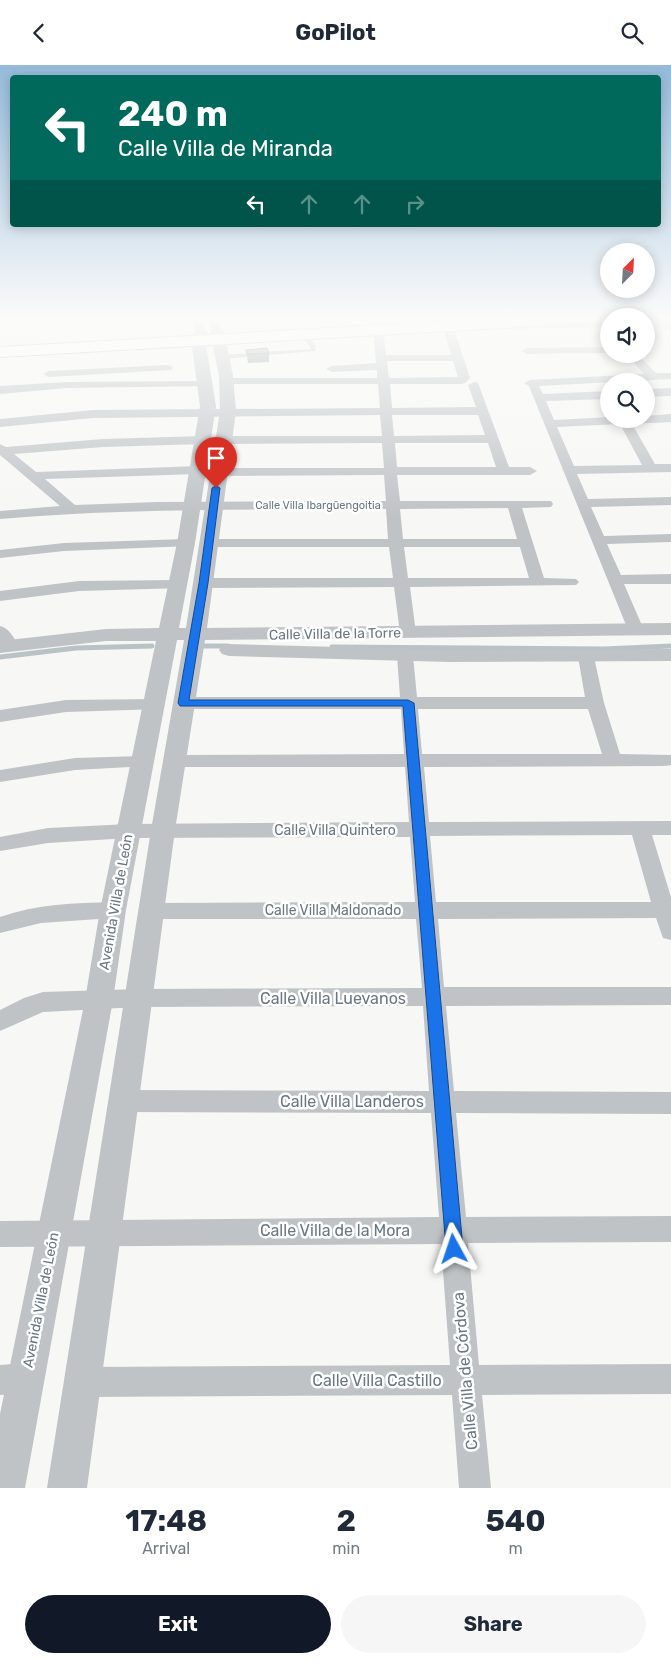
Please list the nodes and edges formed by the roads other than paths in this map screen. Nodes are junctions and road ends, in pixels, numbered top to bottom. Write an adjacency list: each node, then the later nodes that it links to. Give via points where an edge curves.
1 (128, 383): 7 (street)
2 (221, 383): 11 (street, Avenida Villa de León)
3 (384, 383): 12 (street, Calle Villa de Córdova)
4 (468, 383): 13 (street)
5 (589, 383): 6 (street)
6 (534, 389): 10 (street); 18 (street)
7 (0, 390)
8 (671, 392): 9 (street)
9 (655, 393)
10 (600, 394)
11 (218, 411): 12 (street); 17 (street, via 93,414); 21 (street, Avenida Villa de León)
12 (386, 411): 13 (street); 22 (street, Calle Villa de Córdova)
13 (483, 411): 20 (street)
14 (671, 418): 15 (street)
15 (655, 419)
16 (600, 422): 18 (street)
17 (0, 423)
18 (550, 424): 26 (street)
19 (628, 428): 25 (street)
20 (494, 439): 22 (street); 29 (street)
21 (213, 440): 22 (street); 23 (street); 27 (street, Avenida Villa de León)
22 (388, 440): 28 (street, Calle Villa de Córdova)
23 (1, 449): 31 (street)
24 (671, 468): 25 (street)
25 (651, 469): 26 (street)
26 (569, 470): 33 (street)
27 (208, 471): 28 (street); 31 (street); 36 (street, Avenida Villa de León)
28 (390, 471): 29 (street); 37 (street, Calle Villa de Córdova)
29 (504, 471): 30 (street)
30 (530, 471)
31 (34, 477): 38 (street)
32 (671, 501): 33 (street)
33 (583, 503): 41 (street)
34 (514, 504): 35 (street, Calle Villa Ibargüengoitia); 37 (street, Calle Villa Ibargüengoitia); 44 (street)
35 (546, 504)
36 (203, 505): 37 (street, Calle Villa Ibargüengoitia); 38 (street, Calle Villa Ibargüengoitia); 42 (street, Avenida Villa de León)
37 (393, 505): 43 (street, Calle Villa de Córdova)
38 (72, 509): 39 (street, Calle Villa Ibargüengoitia)
39 (0, 515)
40 (671, 538): 41 (street)
41 (599, 540): 47 (street)
42 (197, 543): 43 (street); 45 (street, via 74,546); 51 (street, Avenida Villa de León)
43 (396, 543): 44 (street); 50 (street, Calle Villa de Córdova)
44 (526, 543): 48 (street)
45 (0, 554)
46 (671, 579): 47 (street)
47 (616, 580): 54 (street)
48 (538, 582): 49 (street); 50 (street)
49 (571, 582)
50 (400, 583): 51 (street); 57 (street, Calle Villa de Córdova)
51 (191, 584): 52 (street, via 79,586); 55 (street, Avenida Villa de León); 56 (street, Avenida Villa de León)
52 (0, 596)
53 (671, 629): 54 (street, Calle Villa de la Torre)
54 (636, 630): 57 (street, Calle Villa de la Torre)
55 (165, 642): 56 (street, Calle Villa de la Torre); 58 (street, Calle Villa de la Torre, via 96,650); 64 (street, Avenida Villa de León)
56 (194, 642): 57 (street, Calle Villa de la Torre); 61 (street, Avenida Villa de León)
57 (407, 645): 60 (street, Calle Villa de la Torre); 62 (street, Calle Villa de Córdova)
58 (3, 646)
59 (671, 655): 60 (street, Calle Villa de la Torre)
60 (586, 657): 63 (street)
61 (183, 703): 62 (street); 66 (street, Avenida Villa de León)
62 (408, 703): 63 (street); 67 (street, Calle Villa de Córdova)
63 (595, 703): 68 (street)
64 (155, 705): 65 (street, via 66,706); 70 (street, Avenida Villa de León)
65 (0, 716)
66 (174, 761): 67 (street); 76 (street, Avenida Villa de León)
67 (413, 761): 68 (street); 74 (street, Calle Villa de Córdova)
68 (613, 761): 69 (street)
69 (665, 761)
70 (142, 762): 71 (street, via 75,764); 75 (street, Avenida Villa de León)
71 (0, 776)
72 (640, 828): 73 (street, Calle Villa Quintero); 74 (street, Calle Villa Quintero); 80 (street)
73 (671, 828)
74 (419, 829): 76 (street, Calle Villa Quintero); 79 (street, Calle Villa de Córdova)
75 (129, 831): 76 (street, Calle Villa Quintero); 77 (street, Calle Villa Quintero, via 57,835); 78 (street, Avenida Villa de León)
76 (163, 831): 81 (street, Avenida Villa de León)
77 (0, 844)
78 (113, 910): 82 (street, via 48,913); 87 (street, Avenida Villa de León)
79 (426, 910): 80 (street, Calle Villa Maldonado); 81 (street, Calle Villa Maldonado); 85 (street, Calle Villa de Córdova)
80 (664, 910): 83 (street)
81 (151, 911): 86 (street, Avenida Villa de León)
82 (0, 925)
83 (671, 932)
84 (671, 996): 85 (street, Calle Villa Luevanos)
85 (433, 997): 86 (street, Calle Villa Luevanos); 90 (street, Calle Villa de Córdova)
86 (140, 998): 87 (street, Calle Villa Luevanos); 89 (street, Avenida Villa de León)
87 (99, 1000): 88 (street, Calle Villa Luevanos, via 43,1002); 95 (street, Avenida Villa de León)
88 (0, 1021)
89 (123, 1101): 90 (street, Calle Villa Landeros); 94 (street, Avenida Villa de León)
90 (442, 1102): 91 (street, Calle Villa Landeros); 93 (street, Calle Villa de Córdova)
91 (671, 1103)
92 (671, 1229): 93 (street, Calle Villa de la Mora)
93 (453, 1230): 94 (street, Calle Villa de la Mora); 99 (street, Calle Villa de Córdova)
94 (103, 1231): 95 (street, Calle Villa de la Mora); 100 (street, Avenida Villa de León)
95 (55, 1232): 96 (street, Calle Villa de la Mora); 97 (street, Avenida Villa de León)
96 (0, 1234)
97 (13, 1379): 101 (street, Avenida Villa de León)
98 (671, 1379): 99 (street, Calle Villa Castillo)
99 (466, 1380): 100 (street, Calle Villa Castillo); 103 (street, Calle Villa de Córdova)
100 (82, 1382): 102 (street, Avenida Villa de León)
101 (5, 1488)
102 (67, 1488)
103 (475, 1488)

